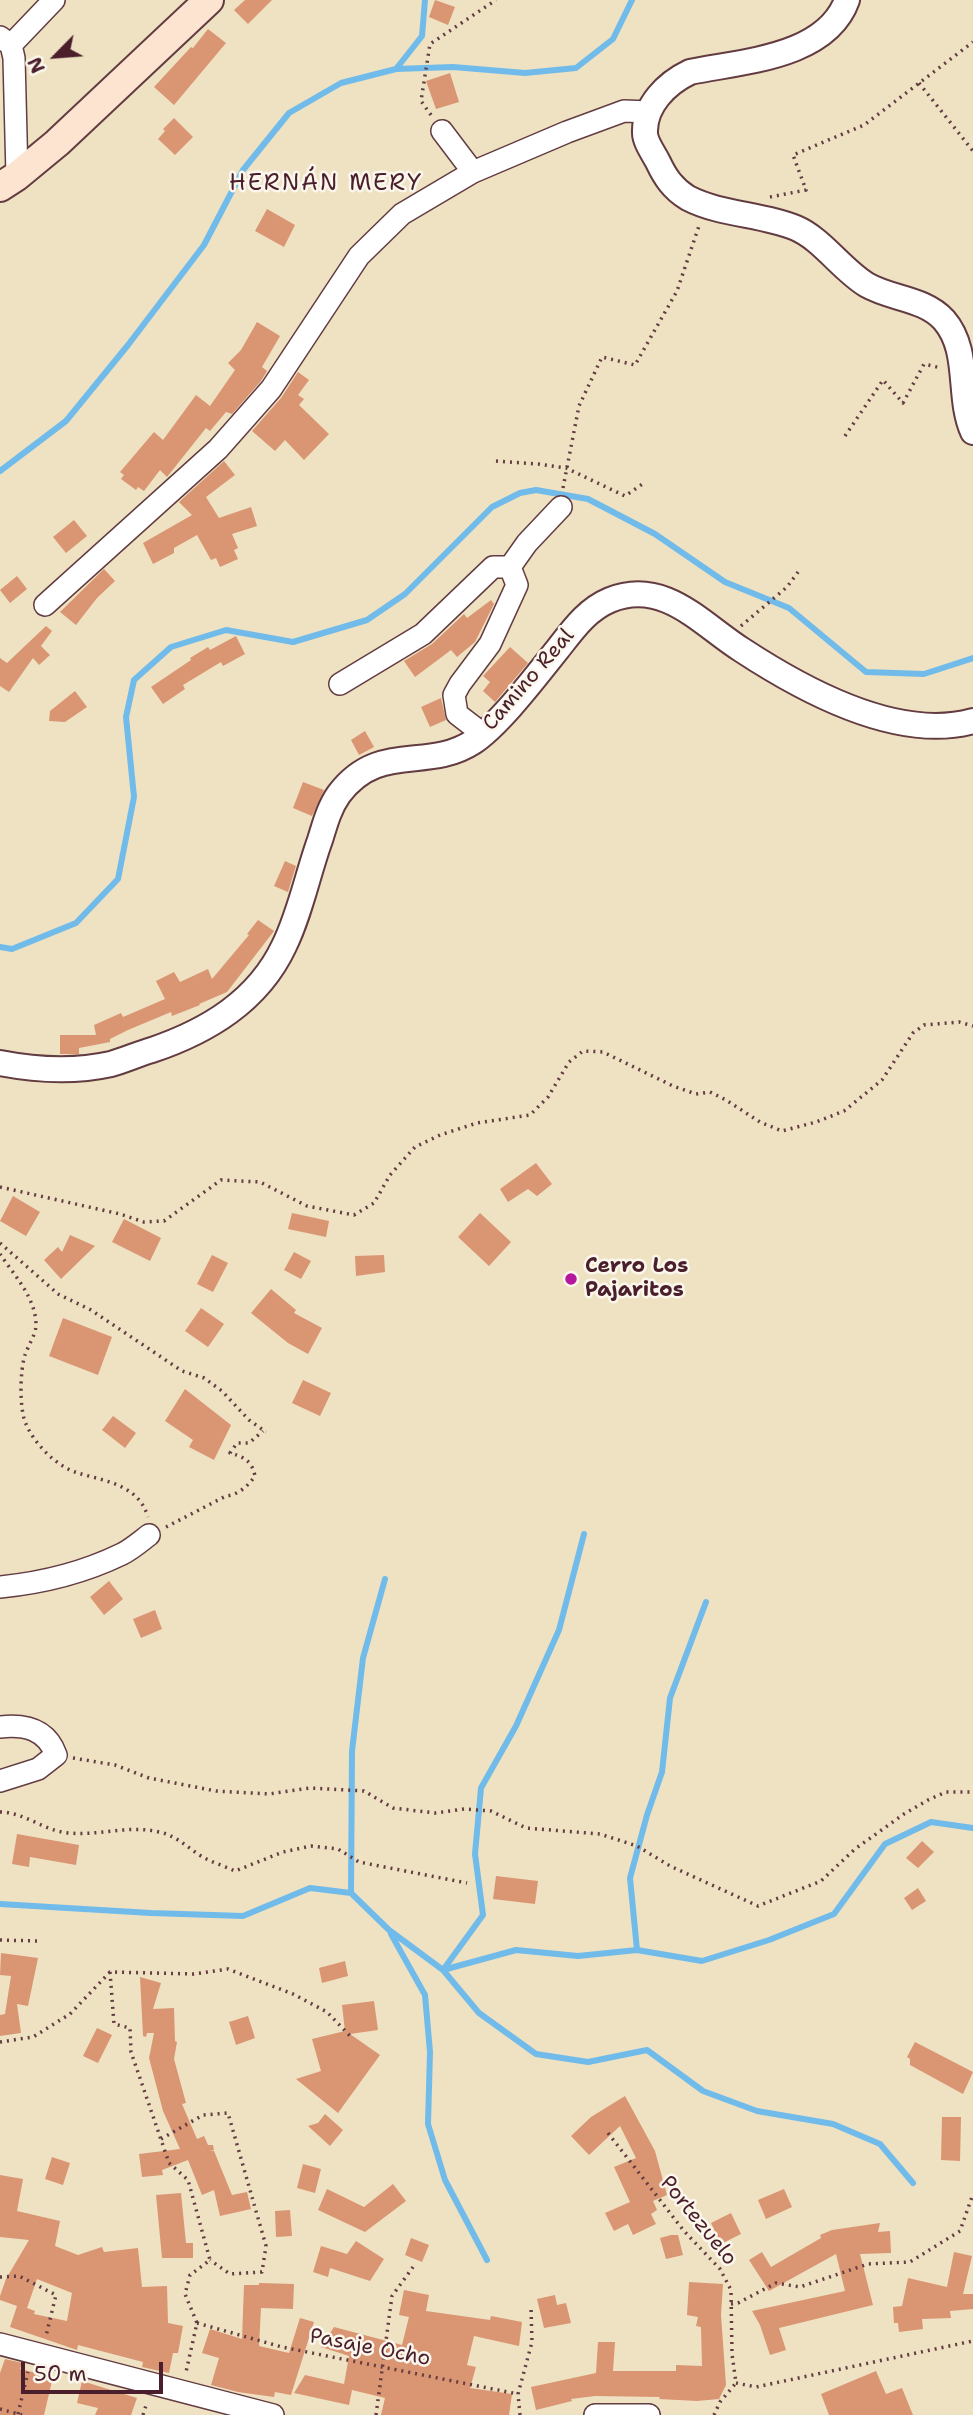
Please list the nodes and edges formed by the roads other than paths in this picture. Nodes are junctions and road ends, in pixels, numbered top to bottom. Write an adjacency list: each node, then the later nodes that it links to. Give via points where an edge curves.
1 (54, 0): 4 (street)
2 (209, 0): 8 (main road)
3 (847, 0): 5 (street, via 837,20 814,40 788,52 690,72 670,83)
4 (5, 41): 8 (street, via 14,58)
5 (650, 112): 7 (street, via 624,111); 9 (street, via 645,136 667,181 687,197 797,228 870,287 926,307 944,320 956,339)
6 (442, 131): 7 (street)
7 (473, 172): 12 (street, via 402,214 359,256 271,389 218,449)
8 (9, 182)
9 (973, 432)
10 (561, 507): 11 (street)
11 (510, 567): 13 (street, via 493,567 423,634); 15 (street, via 517,584 490,644 454,695 457,714)
12 (45, 605)
13 (340, 684)
14 (973, 721): 15 (street, Camino Real, via 917,724 857,710 739,649 680,606 661,597 637,594 612,599 589,612)
15 (483, 734): 16 (street, Camino Real, via 448,753 381,763 345,787 330,810 285,943 265,977 222,1018 179,1041 110,1064 59,1070)
16 (0, 1063)
17 (149, 1535): 18 (street, via 124,1553 77,1570)
18 (0, 1587)
19 (0, 1727): 20 (street, via 32,1727 52,1743 56,1755 38,1769)
20 (0, 1782)
21 (0, 2344): 22 (street)
22 (273, 2415)
23 (595, 2415): 24 (street)
24 (649, 2415)

